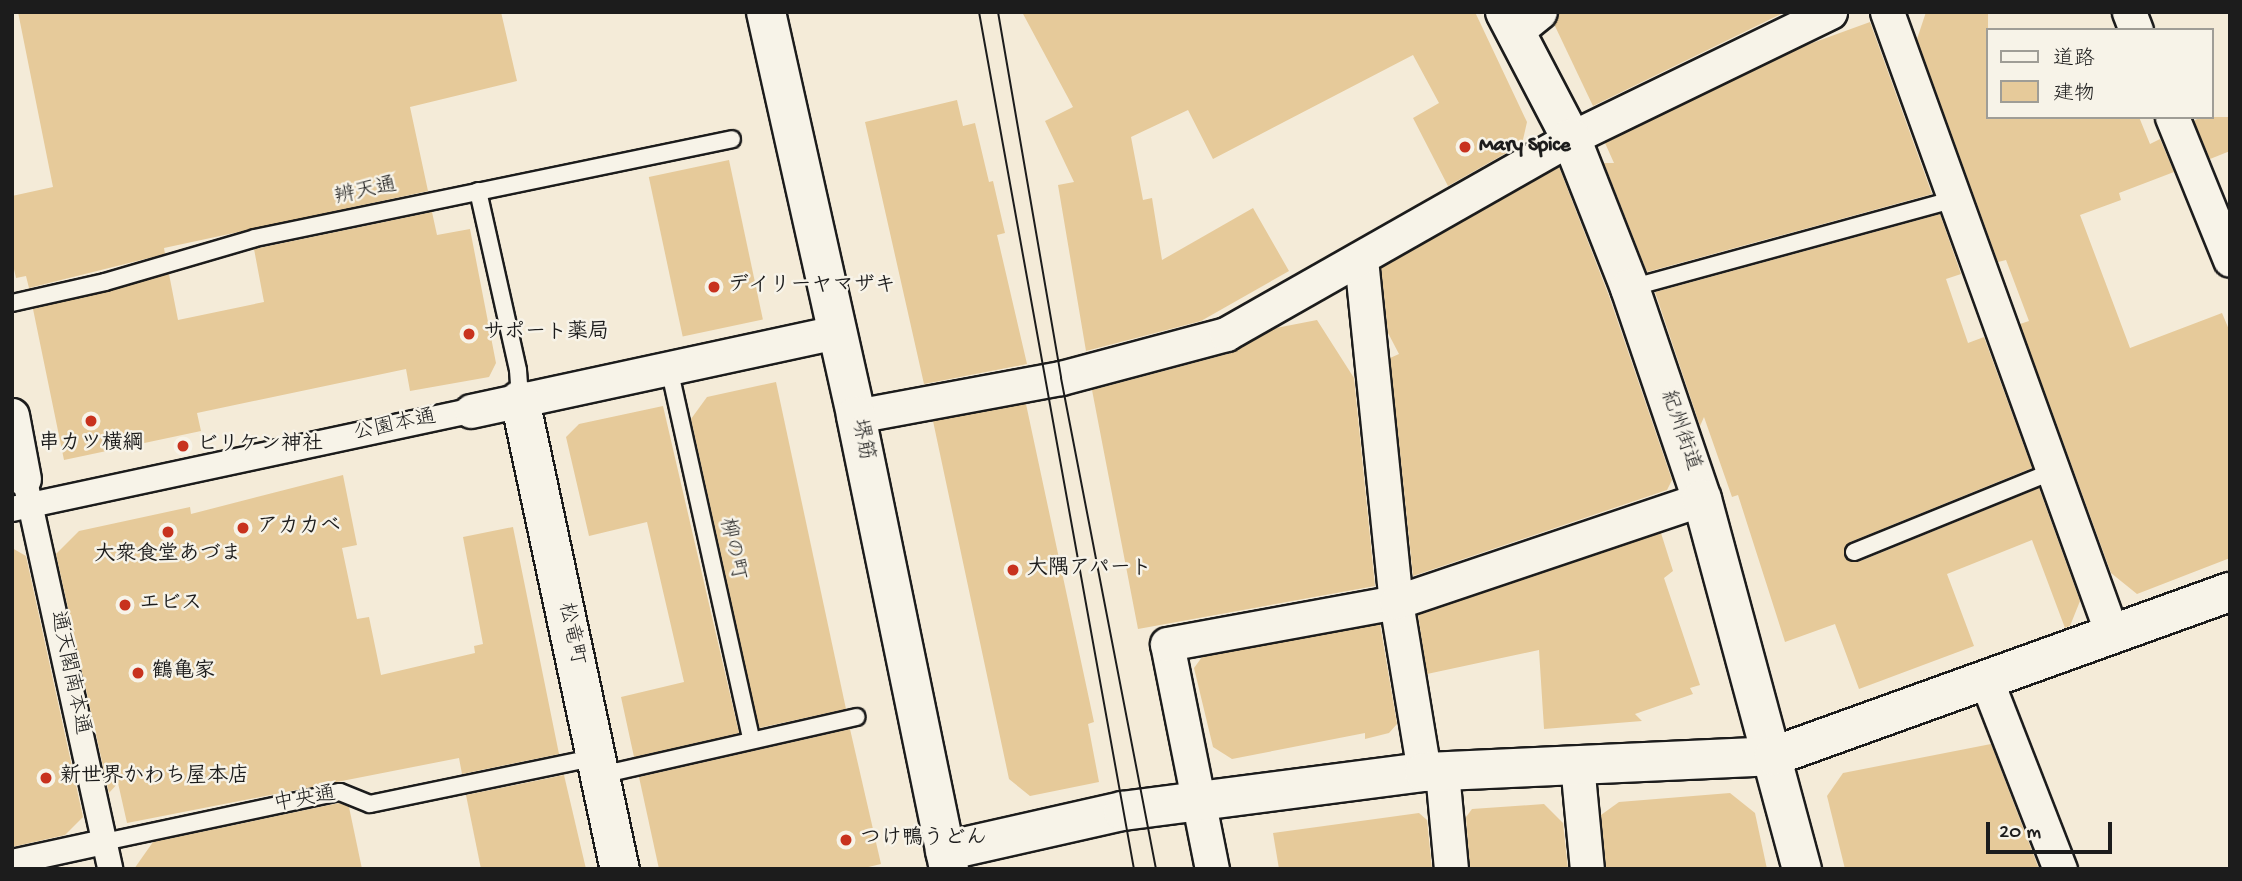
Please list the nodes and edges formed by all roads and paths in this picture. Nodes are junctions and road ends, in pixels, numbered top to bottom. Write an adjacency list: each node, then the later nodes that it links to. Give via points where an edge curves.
1 (766, 12): 14 (street, 堺筋)
2 (1829, 12): 6 (street)
3 (1887, 12): 9 (street)
4 (1520, 19): 6 (street, 紀州街道)
5 (2173, 119): 11 (street)
6 (1571, 138): 10 (street); 12 (street, 紀州街道)
7 (732, 139): 8 (lane, 辨天通)
8 (478, 191): 13 (lane, 辨天通, via 255,238 105,282); 16 (lane, via 518,370)
9 (1955, 199): 12 (lane); 20 (street)
10 (1361, 259): 19 (street, via 1226,334 1061,378); 25 (street)
11 (2230, 260)
12 (1630, 288): 22 (street, 紀州街道)
13 (12, 303)
14 (836, 332): 15 (street, 公園本通); 19 (street, 堺筋)
15 (669, 368): 16 (street, 公園本通); 29 (lane, 柳の町)
16 (520, 400): 17 (street, 公園本通); 32 (street, 松竜町)
17 (471, 411): 21 (street, 公園本通)
18 (12, 415): 21 (street)
19 (856, 416): 36 (street, 堺筋)
20 (2053, 471): 23 (lane); 26 (street)
21 (23, 498): 35 (street, 通天閣南本通)
22 (1702, 499): 25 (street); 30 (street, 紀州街道)
23 (1854, 552)
24 (2230, 592): 26 (street)
25 (1396, 602): 33 (street); 34 (street, via 1167,644)
26 (2111, 631): 27 (street)
27 (1987, 682): 30 (street); 44 (street)
28 (857, 717): 29 (lane, 中央通)
29 (751, 739): 32 (lane, 中央通)
30 (1774, 756): 31 (street); 43 (street, 紀州街道)
31 (1577, 764): 33 (street); 42 (street)
32 (599, 766): 35 (lane, 中央通, via 370,804 340,792); 39 (street, 松竜町)
33 (1433, 772): 34 (street); 41 (street)
34 (1198, 802): 36 (street, via 1122,811); 40 (street)
35 (104, 842): 37 (street, 中央通); 38 (street, 通天閣南本通)
36 (947, 860)
37 (12, 862)
38 (110, 869)
39 (620, 869)
40 (1212, 869)
41 (1451, 869)
42 (1587, 869)
43 (1802, 869)
44 (2060, 869)

